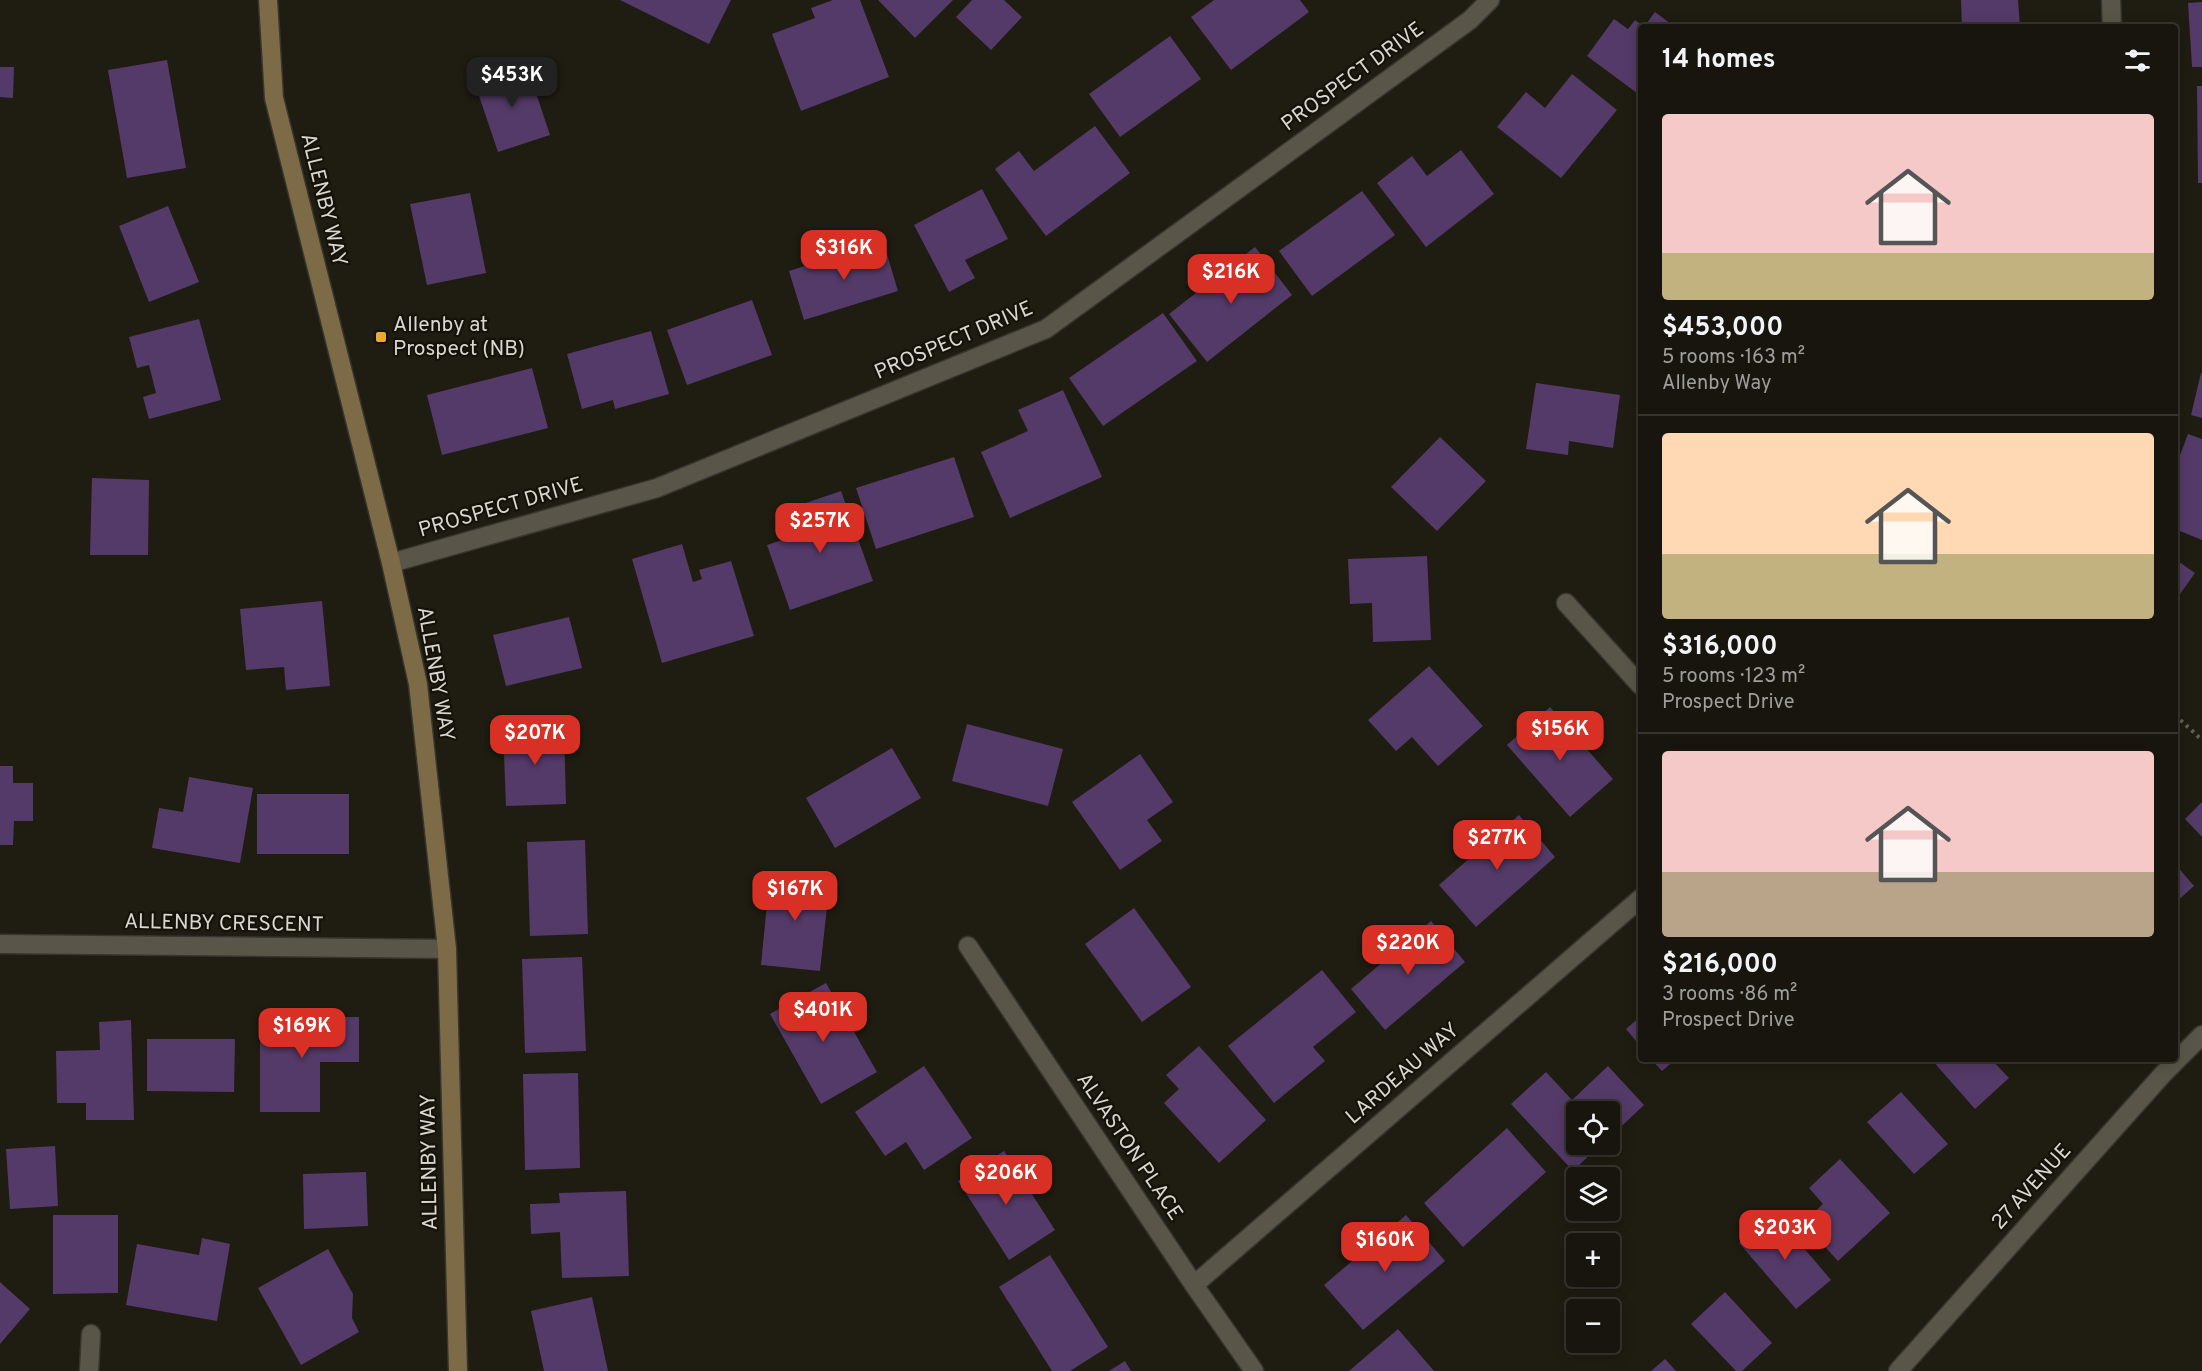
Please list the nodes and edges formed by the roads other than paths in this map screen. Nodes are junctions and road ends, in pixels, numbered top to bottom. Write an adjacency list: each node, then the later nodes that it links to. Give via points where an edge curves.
1 (268, 0): 5 (street, ALLENBY WAY, via 274,98)
2 (1490, 0): 5 (street, PROSPECT DRIVE, via 1470,20 1046,329 657,488)
3 (2111, 0): 4 (street)
4 (2112, 24)
5 (391, 563): 11 (street, ALLENBY WAY, via 418,684)
6 (1566, 603): 7 (street)
7 (1638, 683)
8 (1638, 901): 15 (street, LARDEAU WAY)
9 (0, 944): 11 (street, ALLENBY CRESCENT)
10 (968, 946): 15 (street, ALVASTON PLACE)
11 (447, 949): 18 (street, ALLENBY WAY)
12 (2202, 1035): 13 (street, 27 AVENUE)
13 (2178, 1059)
14 (2175, 1062): 20 (street, 27 AVENUE)
15 (1194, 1285): 19 (street, ALVASTON PLACE)
16 (91, 1334): 17 (street)
17 (89, 1371)
18 (458, 1371)
19 (1254, 1371)
20 (1898, 1371)

